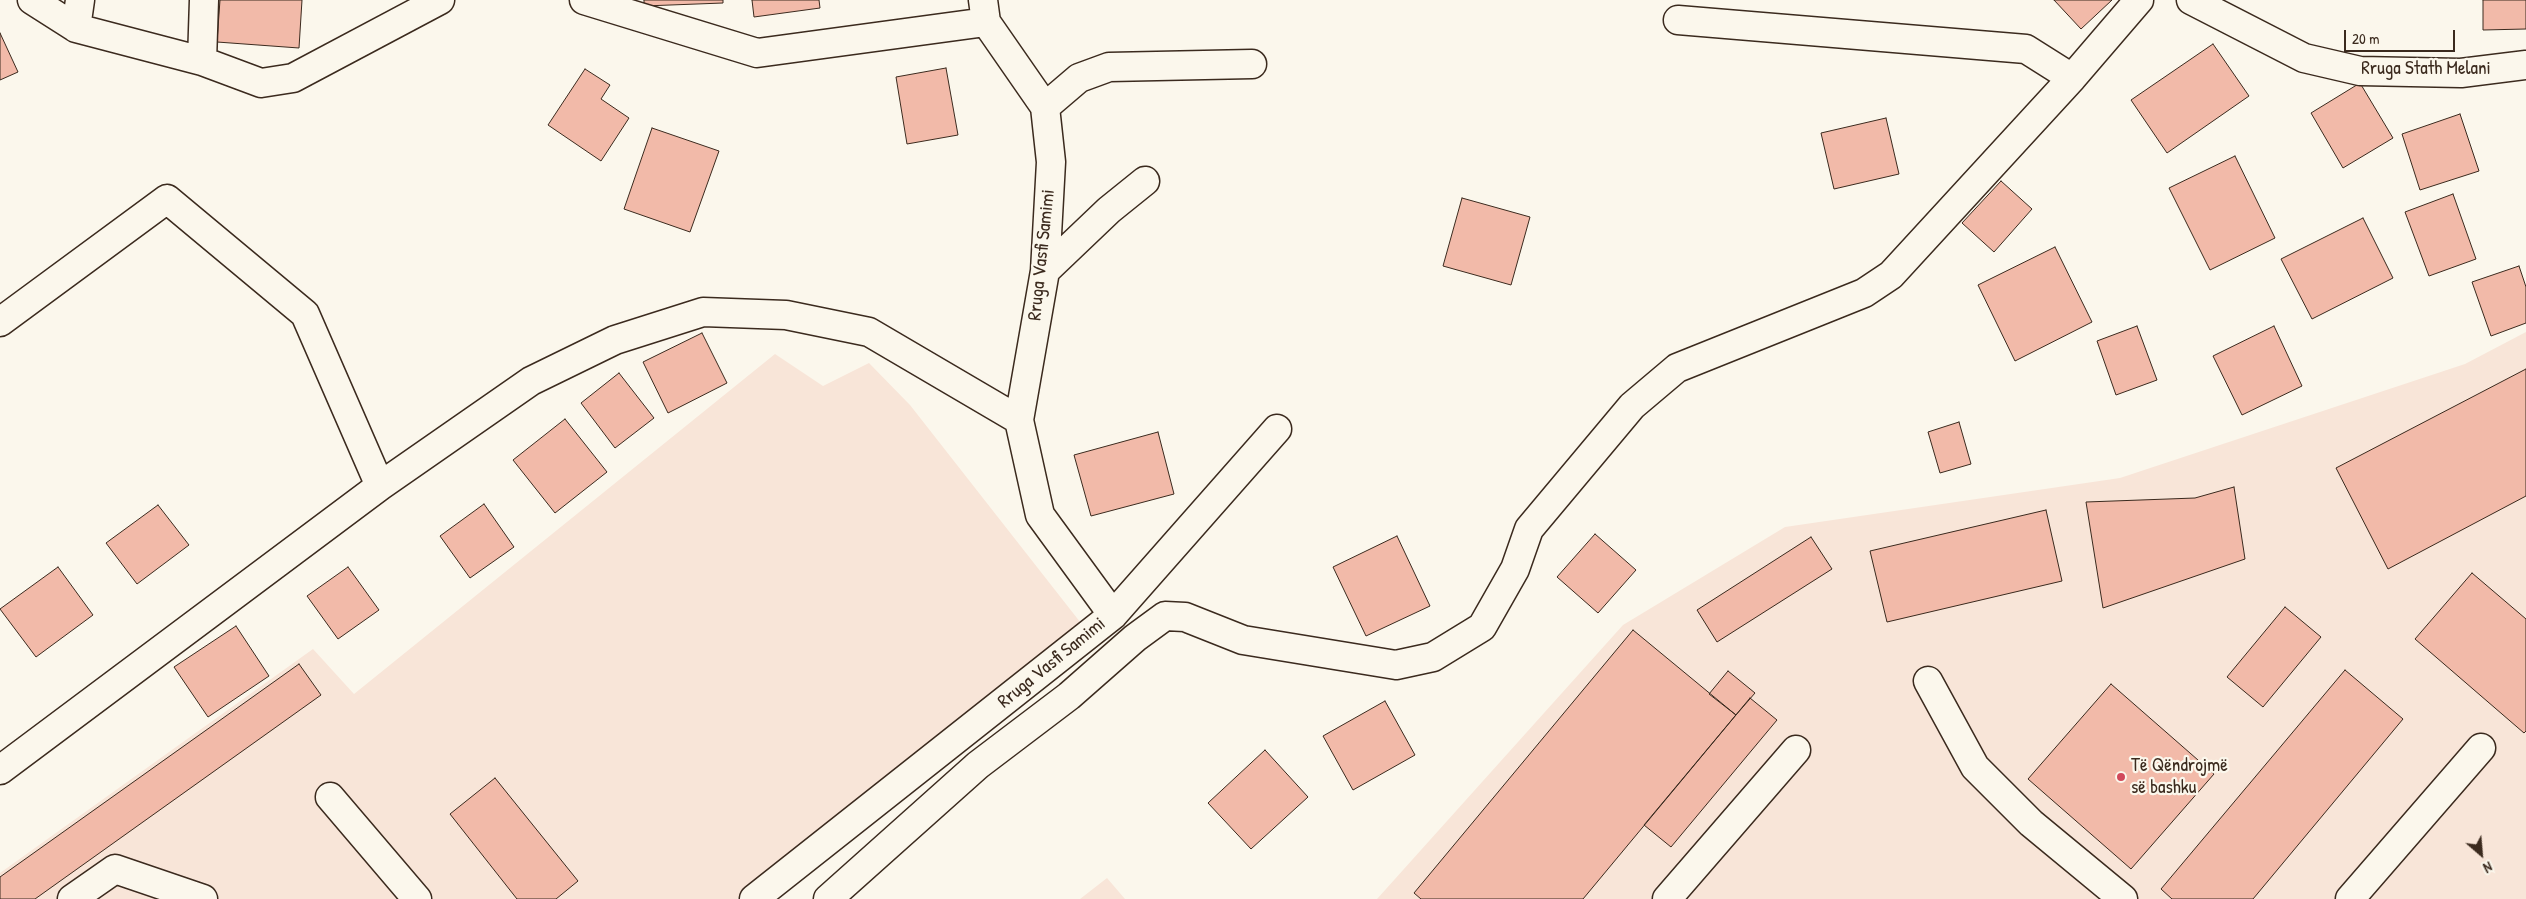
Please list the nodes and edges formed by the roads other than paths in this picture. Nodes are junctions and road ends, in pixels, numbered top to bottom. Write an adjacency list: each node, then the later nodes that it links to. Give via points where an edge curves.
1 (32, 0): 11 (street)
2 (80, 0): 11 (street)
3 (204, 0): 12 (street)
4 (440, 0): 12 (street, via 293,78 261,83)
5 (584, 0): 8 (street)
6 (2139, 0): 15 (street)
7 (2191, 0): 14 (street, Rruga Stath Melani, via 2304,58 2360,71 2461,73)
8 (611, 4): 9 (street, via 757,52)
9 (984, 11): 16 (street, Rruga Vasfi Samimi)
10 (1678, 20): 15 (street, via 2026,50)
11 (76, 28): 12 (street)
12 (202, 62)
13 (1252, 64): 16 (street, via 1109,67 1079,78)
14 (2526, 65)
15 (2072, 78): 33 (street, via 1891,275 1864,292 1677,368 1632,406 1529,529 1515,569 1482,627 1433,656 1396,665 1244,640 1185,617 1165,616 1069,696 978,765)
16 (1045, 107): 18 (street, Rruga Vasfi Samimi, via 1052,162)
17 (1145, 181): 18 (street, via 1109,210)
18 (1045, 271): 20 (street, Rruga Vasfi Samimi)
19 (0, 322): 22 (street, via 167,199 305,314)
20 (1019, 420): 22 (street, via 869,332 786,315 703,312 615,340 531,381); 23 (street, Rruga Vasfi Samimi, via 1040,515)
21 (1277, 429): 23 (street)
22 (380, 486): 27 (street)
23 (1112, 615): 32 (street, Rruga Vasfi Samimi)
24 (1928, 681): 35 (street, via 1975,767 2031,823)
25 (2481, 748): 36 (street)
26 (1796, 750): 34 (street)
27 (0, 770)
28 (330, 797): 31 (street)
29 (72, 899): 30 (street, via 115,869)
30 (203, 899)
31 (417, 899)
32 (754, 899)
33 (828, 899)
34 (1667, 899)
35 (2123, 899)
36 (2350, 899)

